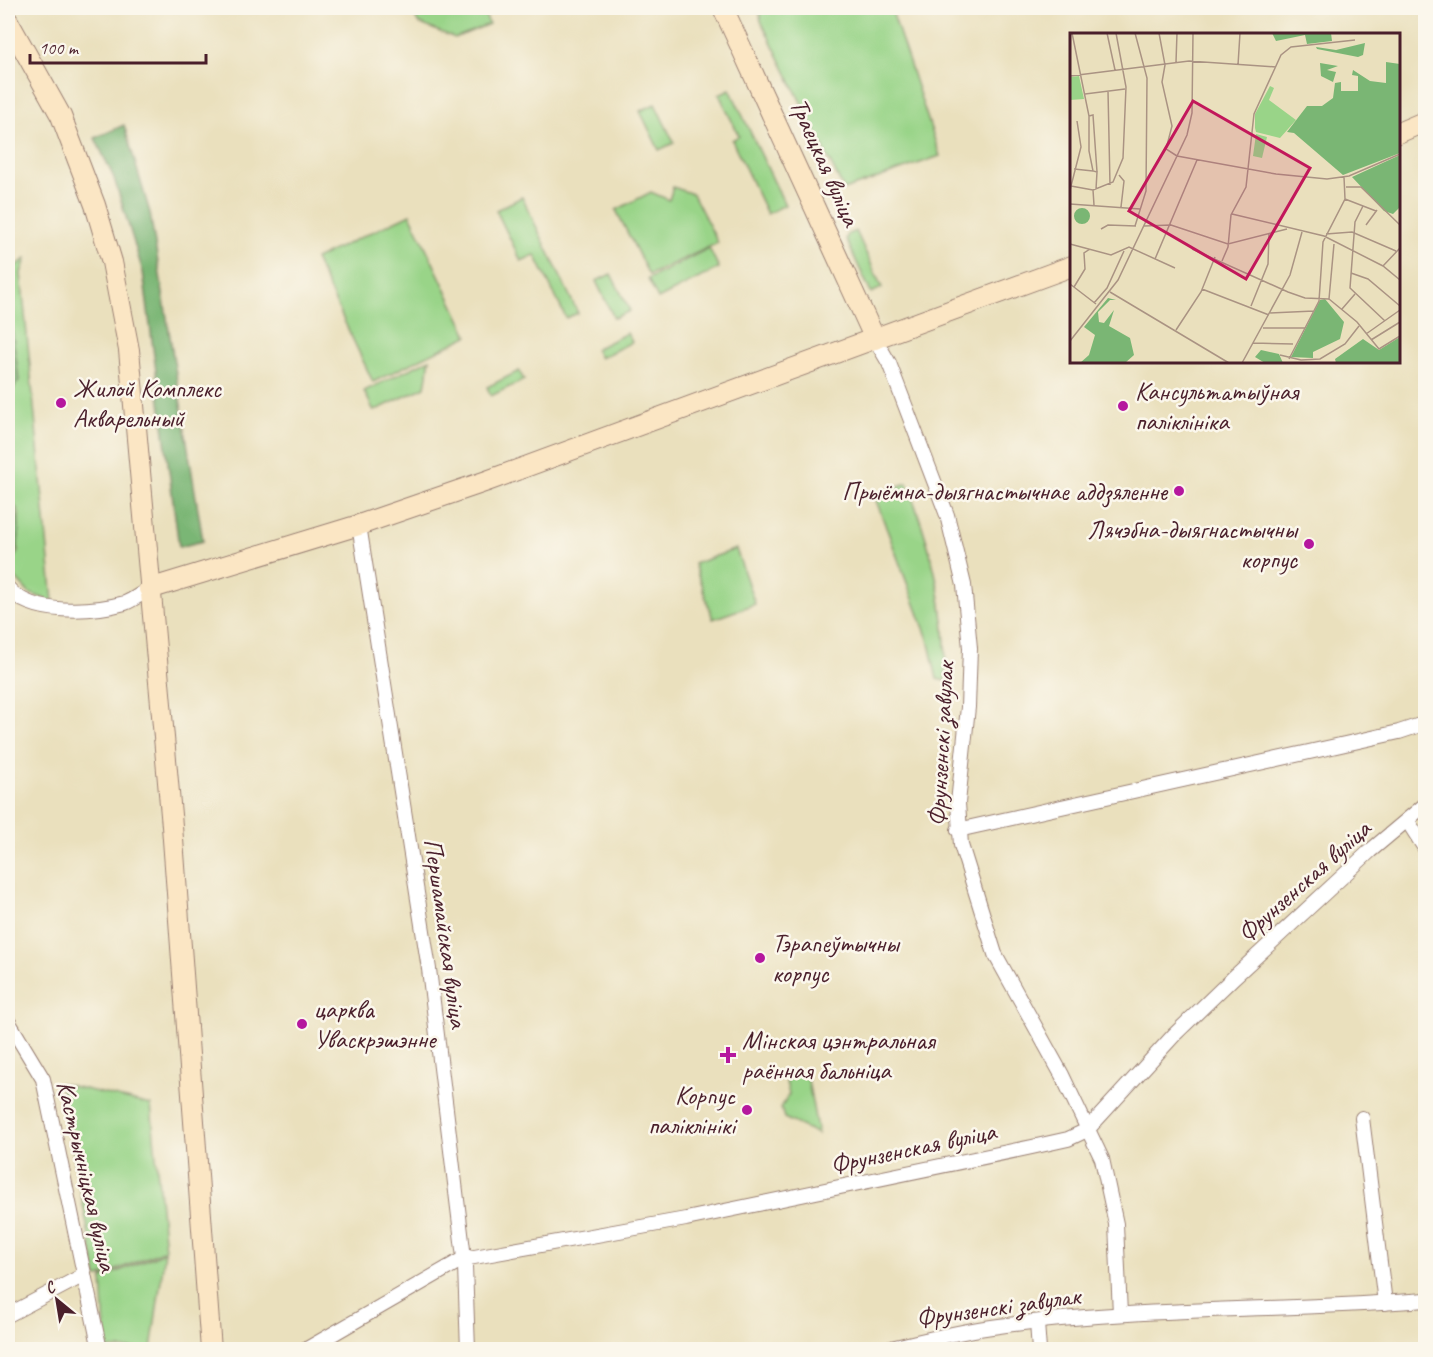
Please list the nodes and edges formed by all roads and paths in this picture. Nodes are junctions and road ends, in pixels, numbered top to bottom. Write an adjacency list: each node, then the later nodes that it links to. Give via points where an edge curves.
1 (723, 8): 6 (main road, Траецкая вуліца)
2 (8, 21): 9 (main road, via 61,116 112,262 129,350)
3 (1425, 121): 4 (main road)
4 (1400, 132)
5 (1070, 266): 6 (main road)
6 (875, 339): 7 (main road); 13 (street, Фрунзенскі завулак, via 889,363 947,515 964,585 970,648)
7 (359, 525): 9 (main road); 18 (street, Першамайская вуліца, via 429,969)
8 (8, 588): 9 (street, via 25,603 45,608 126,603)
9 (149, 589): 26 (main road, via 173,837)
10 (1425, 723): 13 (street)
11 (1425, 804): 12 (street, Фрунзенская вуліца)
12 (1407, 820): 14 (street); 17 (street, Фрунзенская вуліца, via 1191,1018)
13 (958, 830): 17 (street, Фрунзенскі завулак, via 994,954)
14 (1425, 850)
15 (8, 1021): 19 (street, Кастрычніцкая вуліца, via 43,1079)
16 (1362, 1118): 21 (street)
17 (1088, 1130): 18 (street, Фрунзенская вуліца, via 1032,1148); 22 (street, Фрунзенскі завулак, via 1102,1160 1116,1224)
18 (463, 1260): 27 (street, Фрунзенская вуліца); 28 (street, Першамайская вуліца)
19 (84, 1275): 23 (street); 25 (street, Кастрычніцкая вуліца)
20 (1425, 1300): 21 (street, Фрунзенскі завулак)
21 (1385, 1303): 22 (street, Фрунзенскі завулак)
22 (1120, 1314): 24 (street, Фрунзенскі завулак)
23 (8, 1315)
24 (1037, 1323): 29 (street, Фрунзенскі завулак, via 967,1331); 30 (street)
25 (100, 1350)
26 (211, 1350)
27 (305, 1350)
28 (468, 1350)
29 (883, 1350)
30 (1040, 1350)

